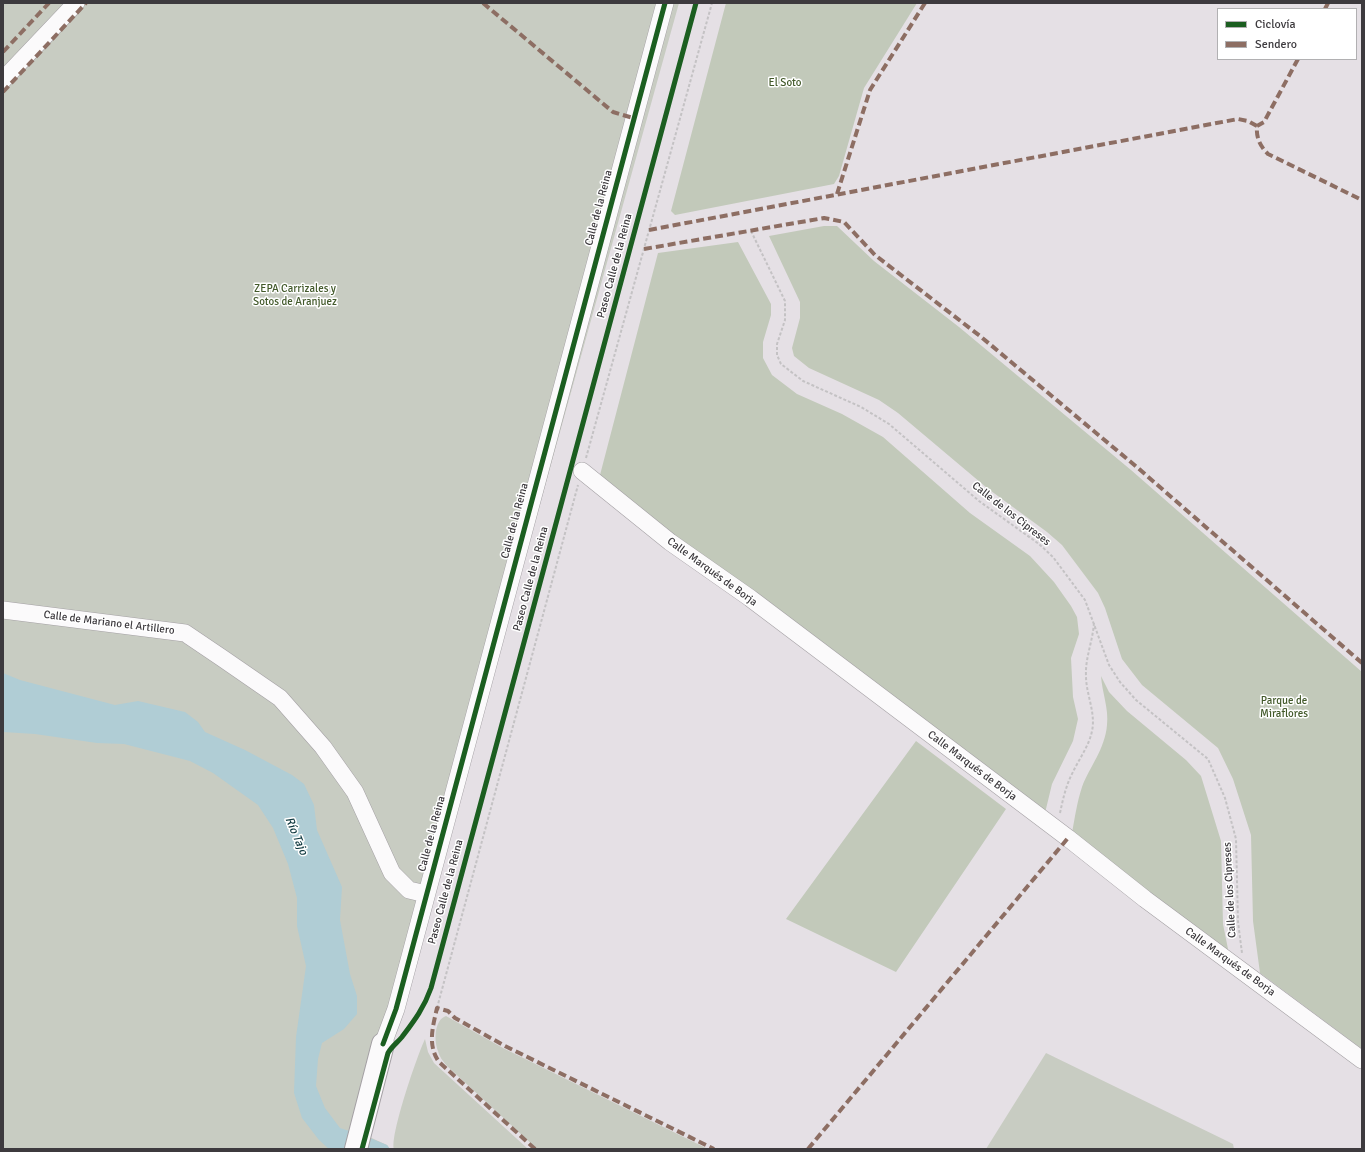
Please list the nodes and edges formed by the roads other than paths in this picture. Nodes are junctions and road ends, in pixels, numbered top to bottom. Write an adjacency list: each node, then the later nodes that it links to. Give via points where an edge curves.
1 (76, 3): 3 (street)
2 (665, 3): 6 (street, Calle de la Reina)
3 (3, 80)
4 (582, 471): 8 (street, Calle Marqués de Borja, via 670,542 750,598 1145,899)
5 (3, 610): 6 (street, Calle de Mariano el Artillero, via 185,633 280,698 323,747 355,792 392,873 409,890)
6 (426, 894): 7 (street, Calle de la Reina, via 396,1009)
7 (384, 1044): 9 (main road)
8 (1362, 1060)
9 (356, 1149)

